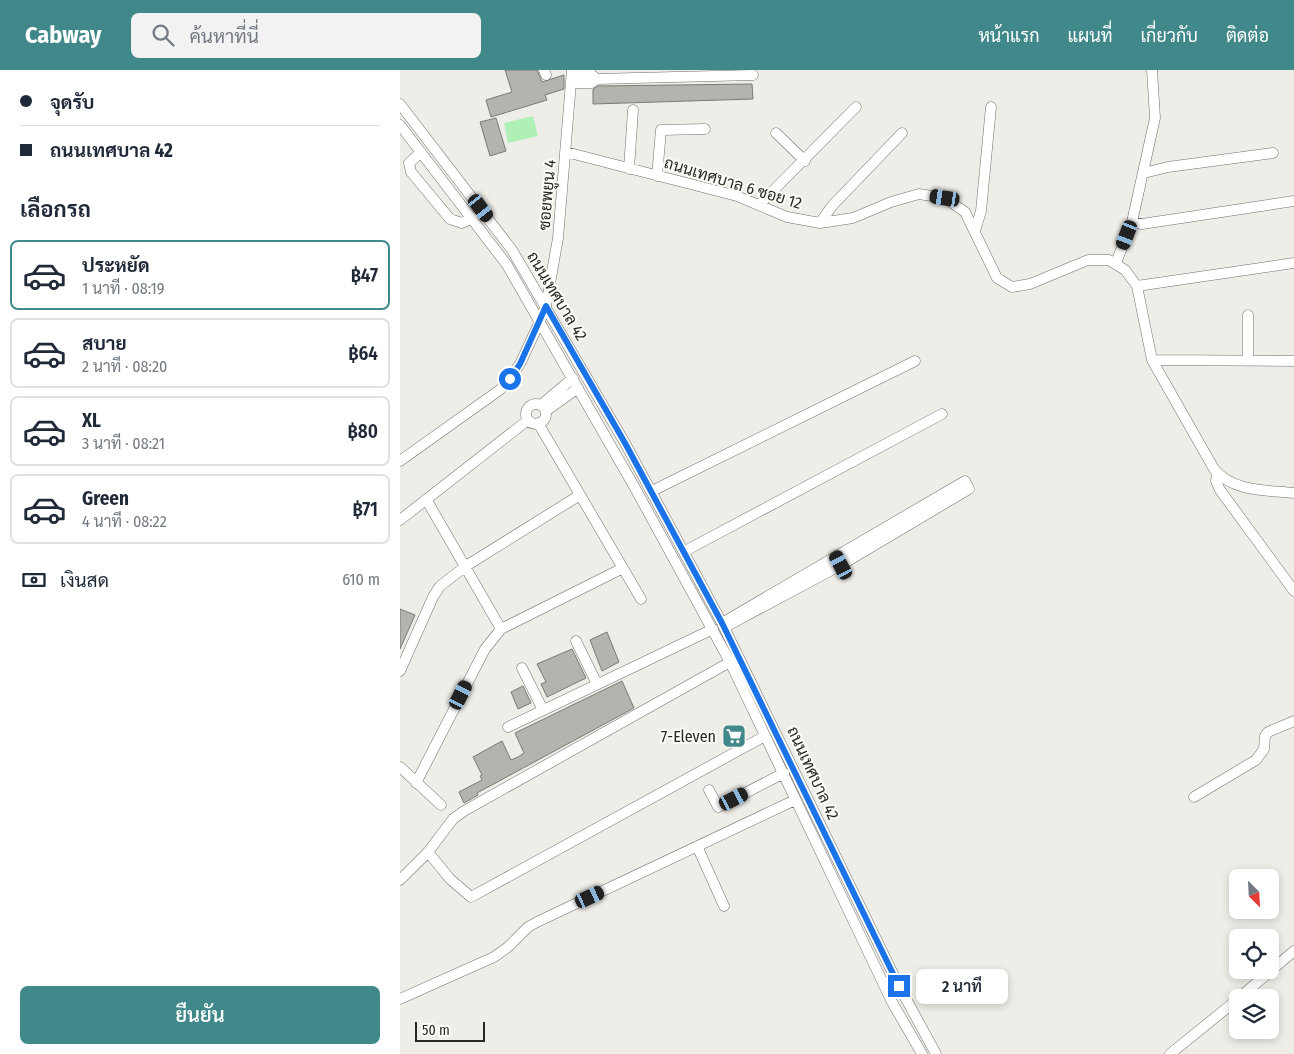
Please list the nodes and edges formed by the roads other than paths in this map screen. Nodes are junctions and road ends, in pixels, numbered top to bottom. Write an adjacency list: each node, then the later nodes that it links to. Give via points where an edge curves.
1 (1152, 70): 18 (street, via 1155,118)
2 (597, 74): 3 (street); 4 (street)
3 (572, 75): 14 (street, ซอยพยูน 4)
4 (753, 75)
5 (400, 104): 29 (street, ถนนเทศบาล 42, via 501,234)
6 (856, 107): 16 (street)
7 (991, 107): 25 (street, via 981,211)
8 (633, 110): 17 (street)
9 (400, 125): 13 (street, ถนนเทศบาล 42)
10 (705, 129): 19 (street, via 662,130)
11 (776, 133): 16 (street)
12 (902, 133): 24 (street, via 832,206)
13 (421, 152): 22 (street, ถนนเทศบาล 42); 22 (street, via 409,163 411,172 450,219 462,223)
14 (566, 152): 17 (street, ถนนเทศบาล 6 ซอย 12); 29 (street, ซอยพยูน 4, via 558,238)
15 (1273, 153): 18 (street)
16 (805, 161): 21 (street)
17 (629, 169): 19 (street, ถนนเทศบาล 6 ซอย 12)
18 (1144, 173): 23 (street)
19 (657, 176): 21 (street, ถนนเทศบาล 6 ซอย 12, via 738,196)
20 (1294, 201): 23 (street, via 1142,224)
21 (759, 205): 24 (street, ถนนเทศบาล 6 ซอย 12, via 787,217)
22 (473, 218): 31 (street, ถนนเทศบาล 42, via 507,265)
23 (1132, 222): 26 (street)
24 (820, 223): 25 (street, ถนนเทศบาล 6 ซอย 12, via 853,218 919,194 945,198 965,212)
25 (975, 231): 26 (street, ถนนเทศบาล 6 ซอย 12, via 997,278 1012,287 1030,284 1088,260)
26 (1116, 263): 28 (street)
27 (1294, 263): 28 (street)
28 (1137, 286): 32 (street)
29 (546, 306): 31 (street, ซอยพยูน 4); 43 (street, ถนนเทศบาล 42)
30 (1248, 315): 34 (street)
31 (540, 321): 36 (street, ถนนเทศบาล 42); 41 (street, ซอยพยูน 4, via 520,364 501,389)
32 (1152, 360): 34 (street); 42 (street)
33 (915, 361): 43 (street)
34 (1248, 361): 35 (street)
35 (1294, 361)
36 (575, 383): 37 (street); 58 (street, ถนนเทศบาล 42)
37 (543, 408): 39 (street, via 536,404 528,408); 40 (street, via 544,420)
38 (942, 414): 49 (street)
39 (528, 420): 40 (street); 46 (street)
40 (538, 423): 45 (street)
41 (400, 461)
42 (1217, 473): 44 (street, via 1238,486); 54 (street, via 1220,490)
43 (652, 491): 49 (street, ถนนเทศบาล 42)
44 (1294, 493)
45 (580, 495): 52 (street); 53 (street)
46 (426, 499): 47 (street); 52 (street)
47 (400, 520)
48 (895, 527): 48 (street, via 965,481 970,488); 50 (street); 51 (street)
49 (685, 551): 56 (street, ถนนเทศบาล 42)
50 (836, 555): 51 (street); 56 (street)
51 (841, 565): 56 (street)
52 (466, 566): 57 (street); 62 (street, via 445,581 433,597)
53 (623, 568): 55 (street); 57 (street)
54 (1294, 591)
55 (641, 599)
56 (724, 625): 84 (street, ถนนเทศบาล 42, via 899,986)
57 (501, 629): 70 (street, via 485,649)
58 (713, 629): 60 (street, ถนนเทศบาล 42); 63 (street)
59 (576, 641): 63 (street)
60 (730, 662): 67 (street, ถนนเทศบาล 42); 76 (street, via 464,812 453,819)
61 (522, 668): 64 (street)
62 (400, 672)
63 (597, 684): 64 (street)
64 (543, 710): 66 (street)
65 (1294, 721): 72 (street, via 1268,732 1264,750 1256,760)
66 (508, 727)
67 (765, 736): 69 (street, ถนนเทศบาล 42); 76 (street, via 474,896 460,889)
68 (400, 766): 70 (street)
69 (784, 773): 71 (street, via 718,807); 73 (street, ถนนเทศบาล 42)
70 (416, 783): 74 (street)
71 (709, 790)
72 (1194, 796)
73 (795, 800): 75 (street); 83 (street, ถนนเทศบาล 42, via 892,1002)
74 (441, 805)
75 (696, 846): 78 (street); 81 (street, via 528,926 508,947 494,956)
76 (428, 852): 77 (street)
77 (400, 880)
78 (724, 906)
79 (1294, 951): 80 (street)
80 (1249, 989)
81 (400, 999)
82 (1229, 1005): 85 (street)
83 (922, 1054)
84 (936, 1054)
85 (1170, 1054)

